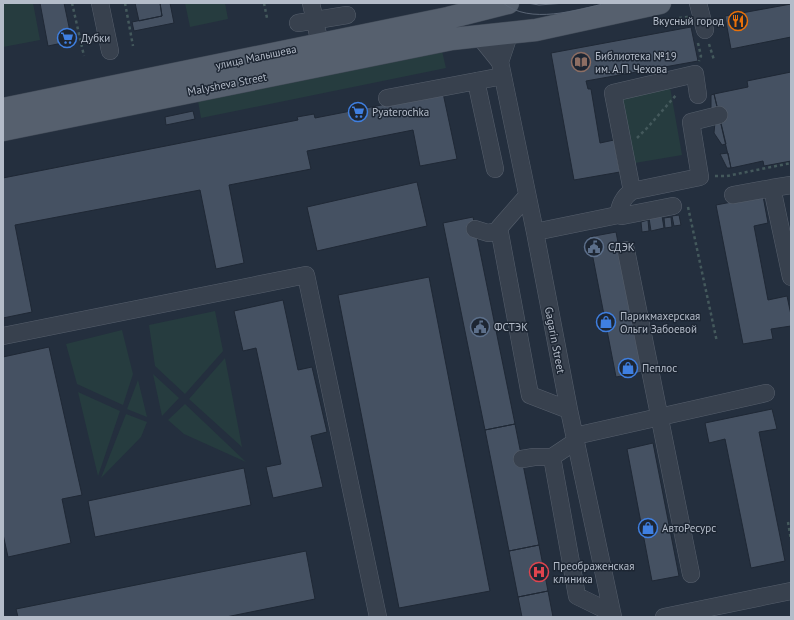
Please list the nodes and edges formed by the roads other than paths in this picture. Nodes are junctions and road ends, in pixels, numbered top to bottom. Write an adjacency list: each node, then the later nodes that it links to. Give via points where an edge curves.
1 (100, 3): 13 (street)
2 (311, 3): 8 (street)
3 (507, 3): 6 (main road, улица Малышева); 10 (main road, Gagarin Street)
4 (660, 3): 10 (main road, улица Малышева, via 536,30)
5 (698, 3): 9 (street)
6 (472, 7): 11 (main road, Gagarin Street); 12 (main road, улица Малышева)
7 (347, 15): 8 (street)
8 (306, 22): 12 (street)
9 (705, 30)
10 (510, 32): 11 (main road, улица Малышева); 14 (street, Gagarin Street)
11 (479, 36): 14 (street, Gagarin Street); 20 (main road, улица Малышева, via 452,39)
12 (320, 44): 18 (main road, улица Малышева)
13 (110, 51)
14 (501, 69): 15 (street); 26 (street, Gagarin Street)
15 (476, 81): 17 (street); 21 (street)
16 (698, 94): 24 (street, via 695,74 613,93)
17 (387, 98)
18 (3, 109)
19 (719, 115): 24 (street, via 691,122 700,177)
20 (3, 130)
21 (495, 169)
22 (791, 185): 23 (street)
23 (772, 188): 25 (street); 33 (street)
24 (632, 191): 28 (street, via 620,204)
25 (734, 195)
26 (527, 196): 30 (street, via 499,228); 31 (street, Gagarin Street)
27 (680, 204): 28 (street)
28 (618, 215): 31 (street)
29 (475, 229): 30 (street, via 488,233)
30 (500, 231): 36 (street, via 530,395)
31 (535, 232): 36 (street, Gagarin Street)
32 (626, 250): 37 (street)
33 (791, 277)
34 (3, 336): 45 (street, via 306,275)
35 (766, 393): 37 (street)
36 (569, 410): 38 (street, Gagarin Street)
37 (659, 416): 38 (street); 41 (street)
38 (575, 438): 39 (street); 44 (street, Gagarin Street)
39 (552, 457): 40 (street); 44 (street, via 578,596)
40 (522, 459)
41 (691, 574)
42 (791, 591): 43 (street)
43 (713, 612): 46 (street)
44 (613, 615)
45 (378, 617)
46 (664, 617)

